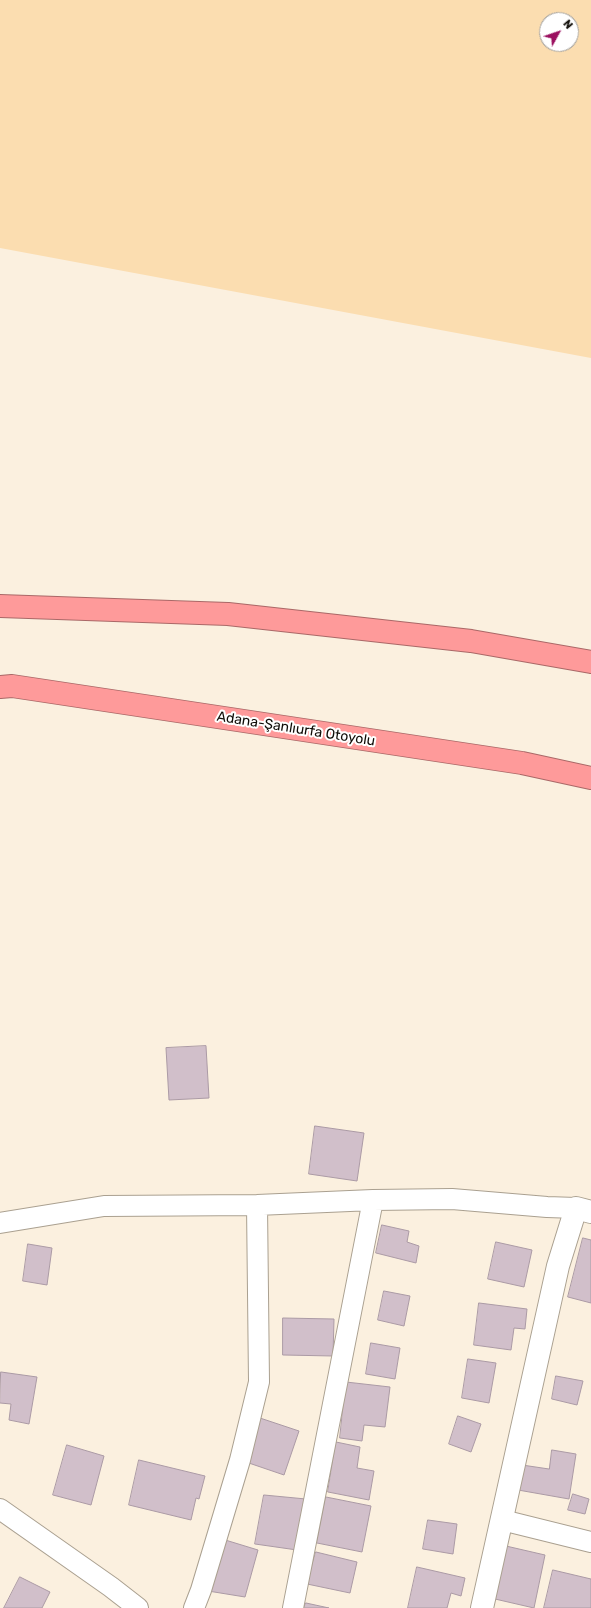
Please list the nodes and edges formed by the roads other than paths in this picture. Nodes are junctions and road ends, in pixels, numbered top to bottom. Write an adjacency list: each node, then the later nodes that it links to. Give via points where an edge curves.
1 (0, 606): 2 (highway, via 228,614 471,642)
2 (591, 662)
3 (0, 687): 4 (highway, Adana-Şanlıurfa Otoyolu, via 514,762)
4 (591, 778)
5 (373, 1200): 6 (street); 7 (street, via 452,1199); 14 (street)
6 (257, 1206): 8 (street, via 104,1206); 13 (street, via 259,1382 240,1460)
7 (583, 1210): 10 (street, via 558,1266)
8 (0, 1223)
9 (0, 1509): 12 (street)
10 (502, 1520): 11 (street); 15 (street)
11 (591, 1542)
12 (138, 1608)
13 (194, 1608)
14 (293, 1608)
15 (482, 1608)

